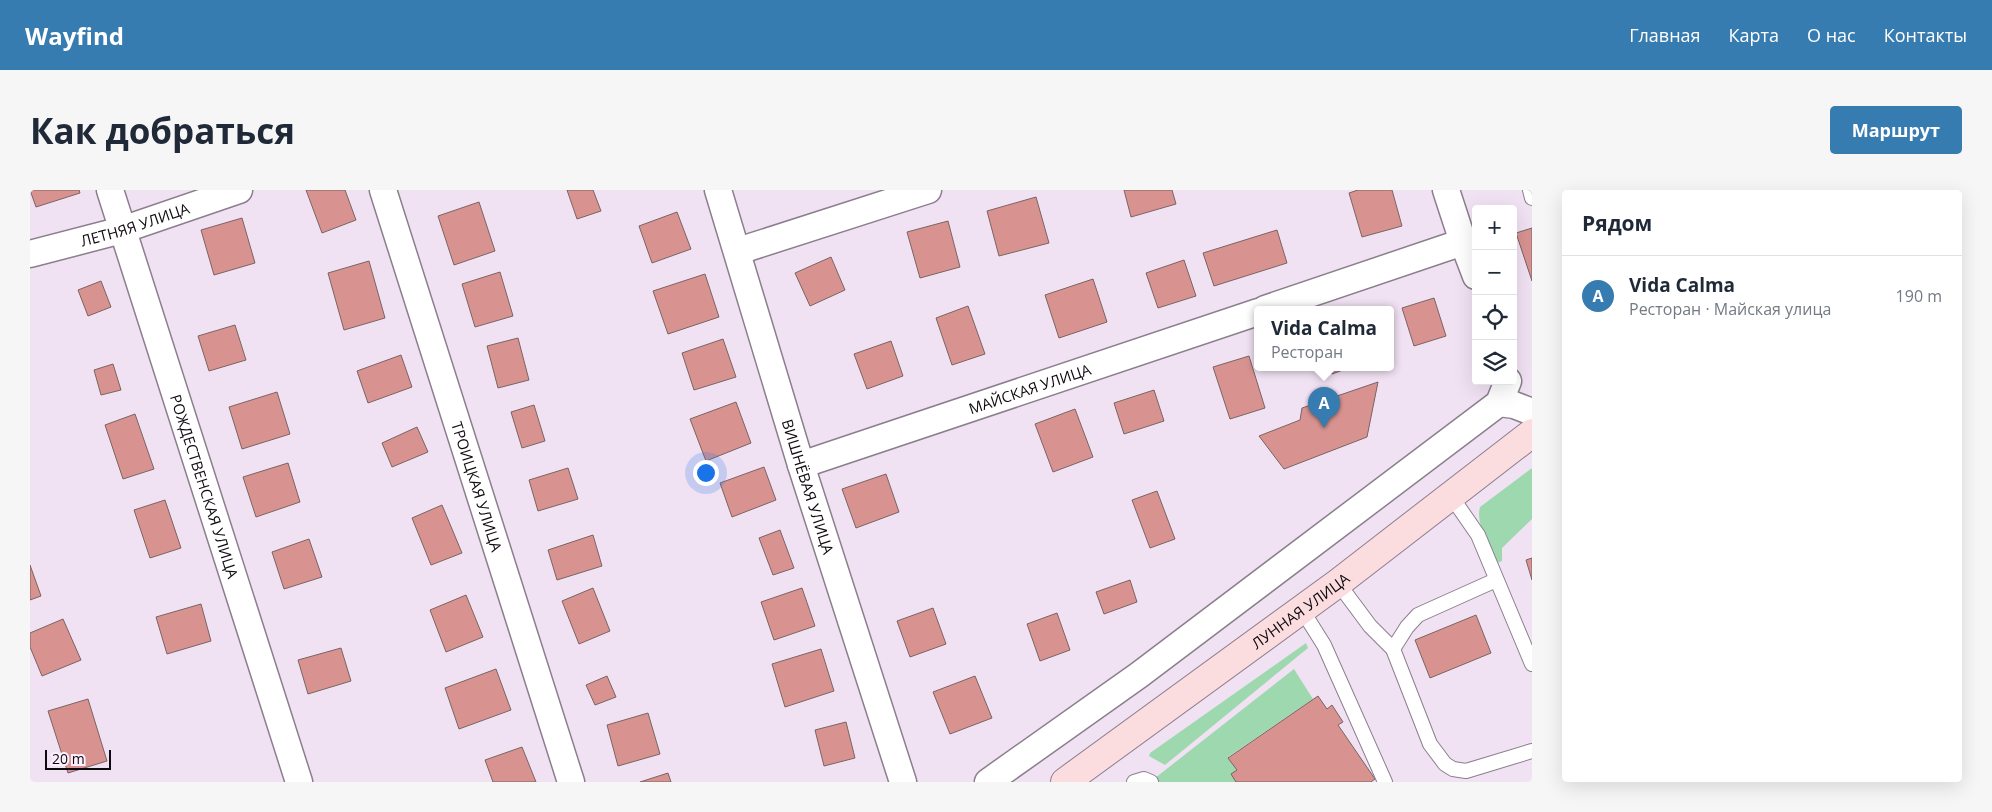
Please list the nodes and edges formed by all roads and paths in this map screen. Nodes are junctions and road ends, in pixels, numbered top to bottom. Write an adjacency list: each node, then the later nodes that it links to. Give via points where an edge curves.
1 (110, 190): 9 (street, РОЖДЕСТВЕНСКАЯ УЛИЦА)
2 (239, 190): 9 (street, ЛЕТНЯЯ УЛИЦА)
3 (384, 190): 28 (street, ТРОИЦКАЯ УЛИЦА)
4 (718, 190): 11 (street, ВИШНЁВАЯ УЛИЦА)
5 (928, 190): 11 (street)
6 (1446, 190): 10 (street)
7 (1530, 190): 8 (lane)
8 (1532, 198)
9 (122, 230): 12 (street, ЛЕТНЯЯ УЛИЦА); 27 (street, РОЖДЕСТВЕНСКАЯ УЛИЦА)
10 (1463, 242): 13 (street); 14 (street)
11 (738, 252): 19 (street, ВИШНЁВАЯ УЛИЦА)
12 (30, 254)
13 (1472, 266)
14 (1274, 306)
15 (1254, 313): 19 (street, МАЙСКАЯ УЛИЦА)
16 (1504, 392): 17 (street, via 1514,405); 30 (street, via 1139,675)
17 (1532, 412)
18 (1532, 433): 20 (street, ЛУННАЯ УЛИЦА)
19 (801, 465): 29 (street, ВИШНЁВАЯ УЛИЦА)
20 (1451, 496): 21 (lane, via 1474,529); 22 (street, ЛУННАЯ УЛИЦА)
21 (1496, 580): 24 (lane, via 1418,615); 25 (lane)
22 (1338, 583): 23 (street, ЛУННАЯ УЛИЦА); 24 (lane, via 1374,632)
23 (1302, 610): 31 (street, ЛУННАЯ УЛИЦА); 34 (lane, via 1324,645)
24 (1393, 649): 26 (lane, via 1430,744 1445,764 1466,771)
25 (1532, 664)
26 (1532, 752)
27 (299, 782)
28 (571, 782)
29 (902, 782)
30 (988, 782)
31 (1065, 782)
32 (1134, 782): 33 (lane, via 1144,779)
33 (1151, 782)
34 (1385, 782)

